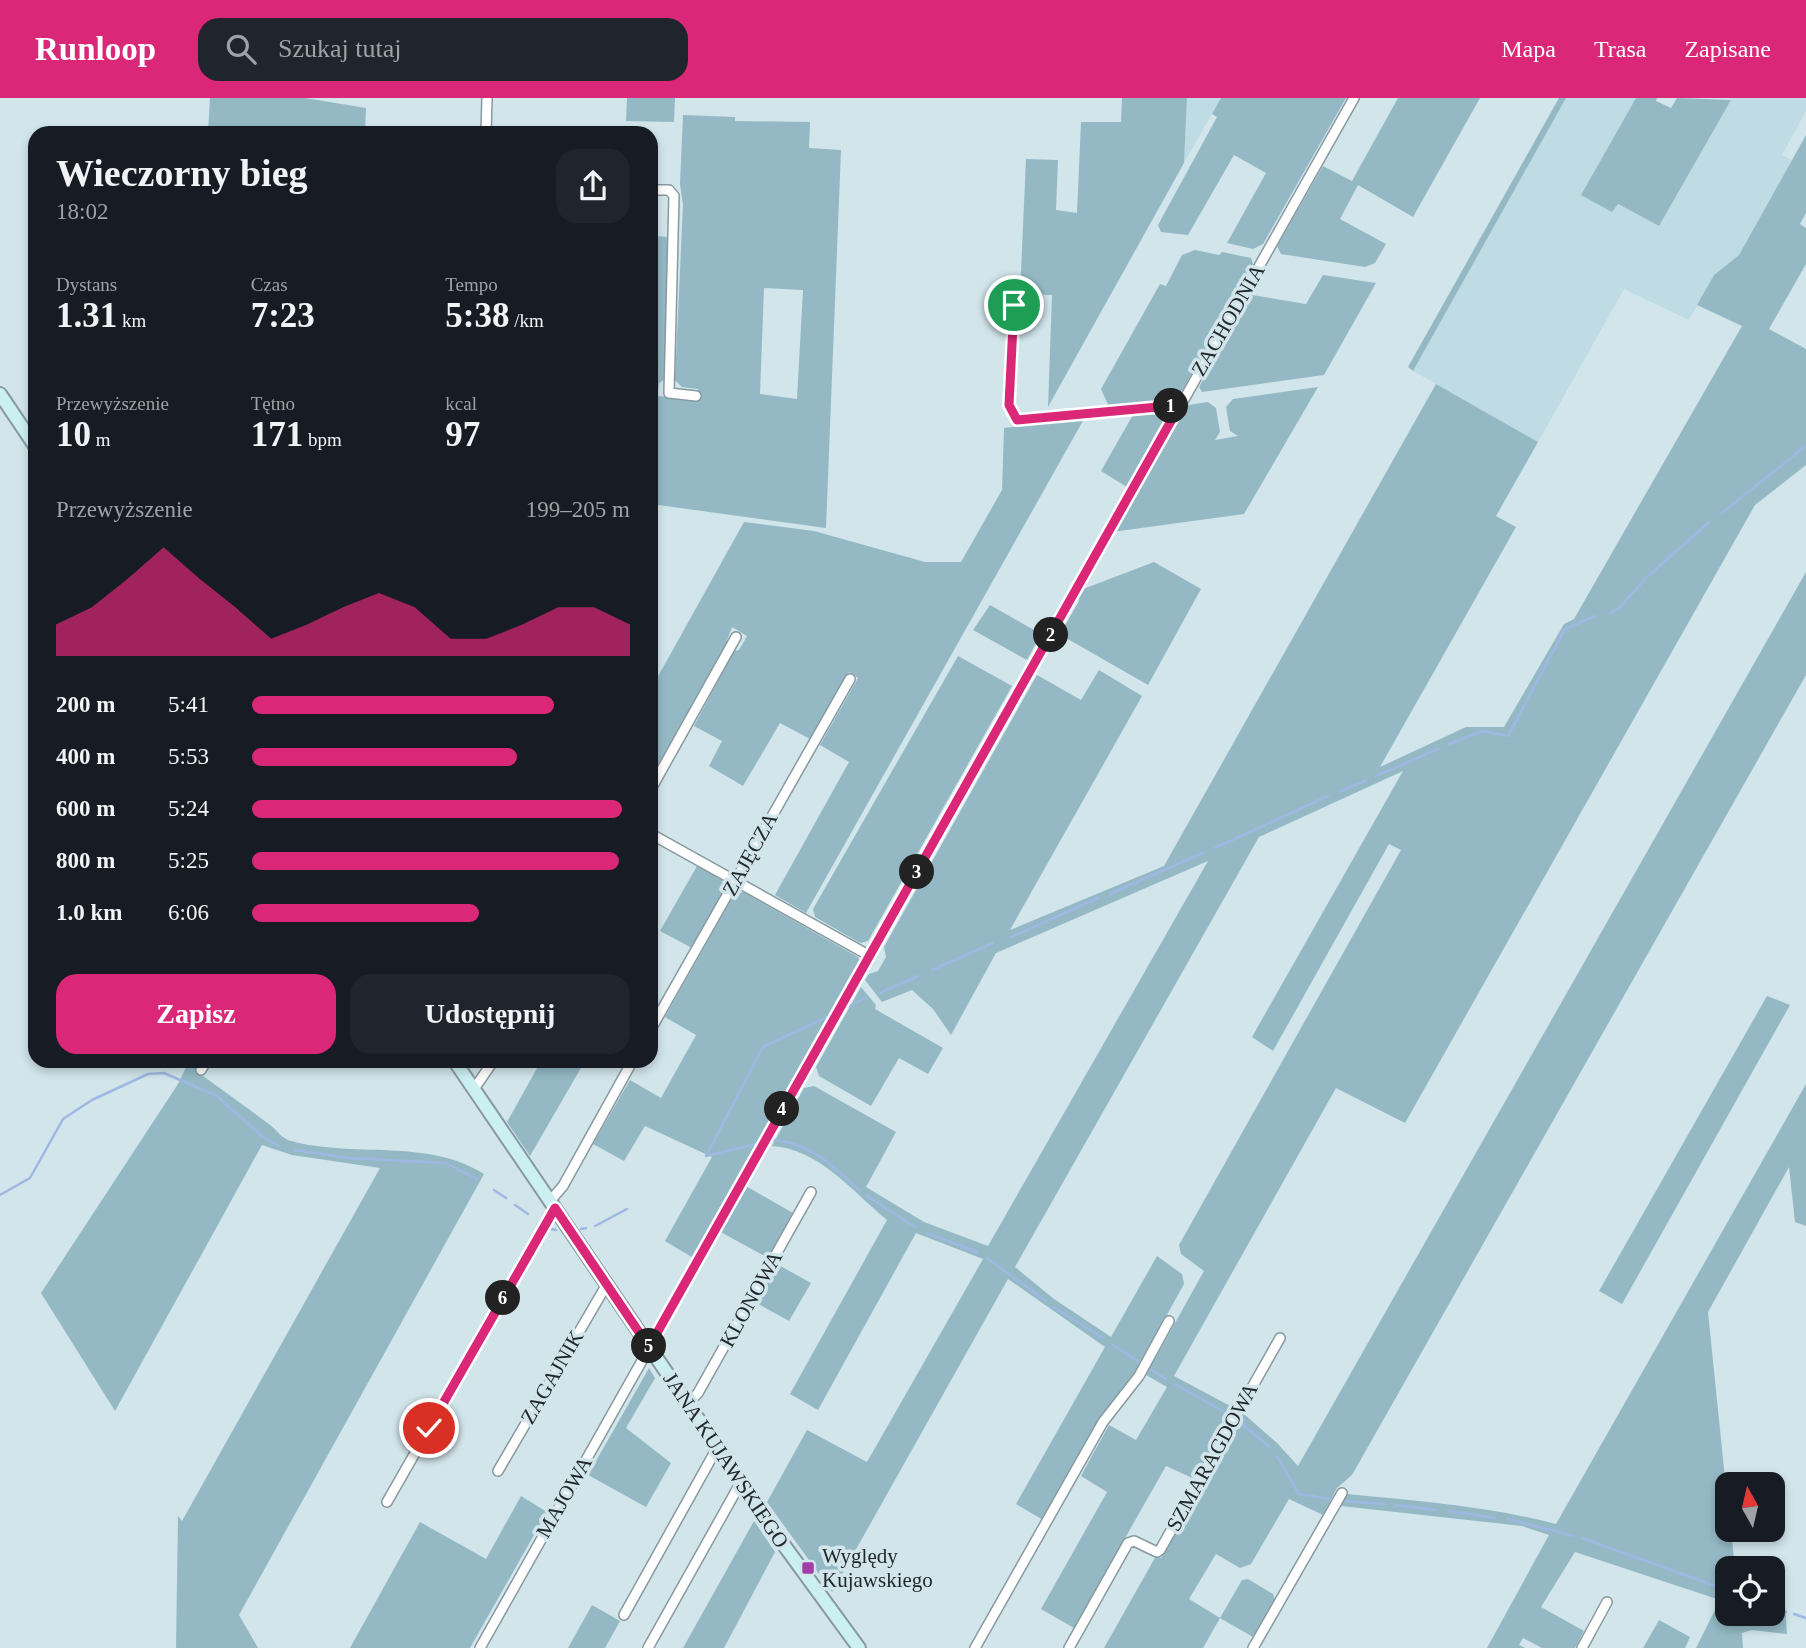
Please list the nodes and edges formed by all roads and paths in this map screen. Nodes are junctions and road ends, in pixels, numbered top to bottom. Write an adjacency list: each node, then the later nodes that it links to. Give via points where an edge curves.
1 (487, 98): 3 (street)
2 (1354, 98): 8 (street, ZACHODNIA)
3 (486, 126)
4 (658, 191): 7 (street, via 672,192 668,393)
5 (1014, 305): 8 (street, via 1009,405 1013,416 1026,420)
6 (0, 394): 9 (main road)
7 (696, 396)
8 (1180, 405): 15 (street, ZACHODNIA)
9 (28, 436)
10 (736, 637): 12 (street)
11 (850, 679): 14 (street, ZAJĘCZA)
12 (658, 776)
13 (658, 838): 14 (street)
14 (735, 880): 15 (street); 16 (street, ZAJĘCZA)
15 (870, 956): 26 (street, ZACHODNIA)
16 (658, 1017)
17 (460, 1068): 20 (main road, JANA KUJAWSKIEGO)
18 (488, 1068): 20 (street)
19 (629, 1068): 22 (street)
20 (474, 1089): 22 (main road, JANA KUJAWSKIEGO)
21 (811, 1192): 27 (street, KLONOWA, via 698,1394)
22 (552, 1205): 23 (main road, JANA KUJAWSKIEGO); 32 (street)
23 (607, 1284): 26 (main road, JANA KUJAWSKIEGO); 29 (street, ZAGAJNIK)
24 (1169, 1321): 38 (street, via 1139,1376 1103,1422)
25 (1280, 1338): 39 (street, SZMARAGDOWA, via 1160,1550 1128,1543)
26 (649, 1347): 27 (main road, JANA KUJAWSKIEGO); 35 (street, MAJOWA)
27 (688, 1404): 28 (main road, JANA KUJAWSKIEGO)
28 (717, 1448): 30 (main road, JANA KUJAWSKIEGO); 34 (street)
29 (498, 1471)
30 (741, 1482): 36 (street); 37 (main road, JANA KUJAWSKIEGO)
31 (1342, 1493): 40 (street)
32 (387, 1502)
33 (1607, 1602): 41 (street)
34 (624, 1615)
35 (480, 1648)
36 (648, 1648)
37 (859, 1648)
38 (975, 1648)
39 (1069, 1648)
40 (1253, 1648)
41 (1582, 1648)

